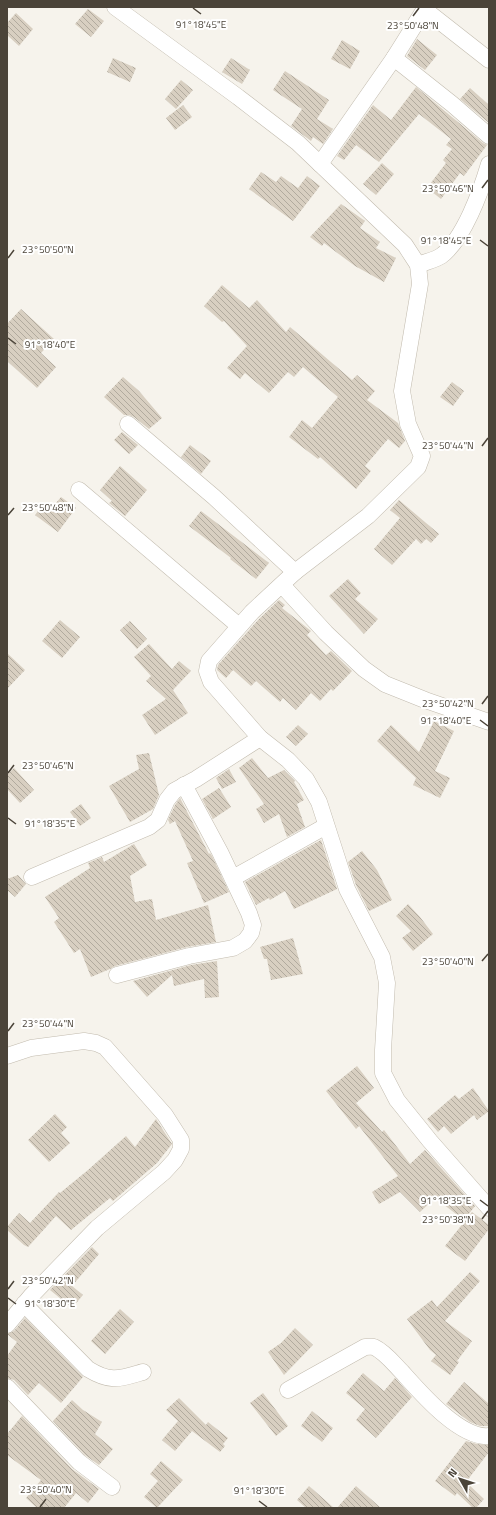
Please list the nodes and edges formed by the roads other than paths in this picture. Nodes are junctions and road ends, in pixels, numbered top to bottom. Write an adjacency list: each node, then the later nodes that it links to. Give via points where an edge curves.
1 (115, 7): 6 (street, via 238,97)
2 (425, 8): 3 (street); 4 (street)
3 (394, 58): 5 (street); 6 (street)
4 (489, 60)
5 (489, 136)
6 (320, 164): 8 (street, via 405,246)
7 (489, 164): 8 (street, via 465,224 453,244 440,256)
8 (418, 265): 11 (street, via 420,284 402,391 408,424 422,456 418,467 368,516)
9 (128, 424): 11 (street, via 214,497)
10 (79, 490): 13 (street)
11 (295, 572): 12 (street)
12 (282, 585): 13 (street); 14 (street, via 326,633 385,684)
13 (239, 626): 15 (street, via 209,661 207,671 211,682)
14 (489, 722)
15 (260, 738): 16 (street); 17 (street, via 288,760 306,779 318,802)
16 (184, 785): 18 (street, via 174,791 158,820 149,827); 19 (street)
17 (326, 826): 19 (street); 22 (street, via 347,889 382,957 387,983 383,1073 397,1100 430,1142)
18 (32, 877)
19 (233, 878): 20 (street, via 253,925 245,941 233,948 189,956)
20 (117, 975)
21 (7, 1056): 23 (street, via 31,1048 84,1041 96,1042 105,1047 165,1115 181,1140 181,1149 164,1172 97,1228)
22 (489, 1208)
23 (24, 1304): 24 (street); 25 (street, via 88,1369 100,1376 118,1379)
24 (7, 1325)
25 (143, 1372)
26 (7, 1387): 29 (street, via 79,1462)
27 (288, 1390): 28 (street, via 365,1347 373,1347 389,1359 435,1407 466,1431 483,1437)
28 (489, 1436)
29 (112, 1487)

